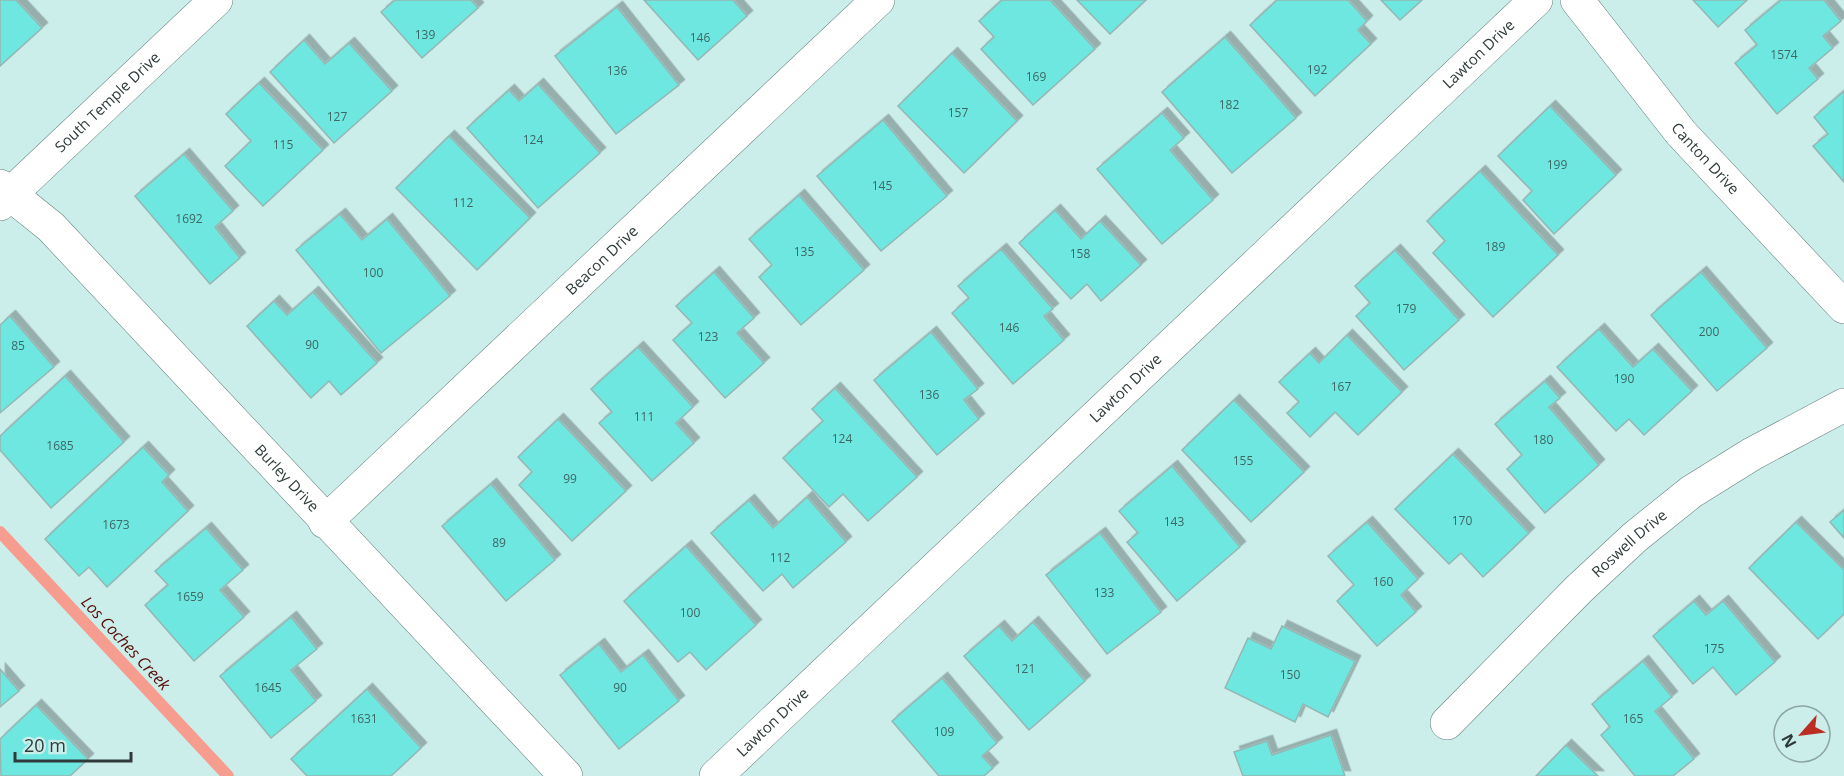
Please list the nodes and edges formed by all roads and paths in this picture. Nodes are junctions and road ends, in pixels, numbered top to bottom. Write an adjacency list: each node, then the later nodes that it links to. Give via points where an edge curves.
1 (216, 0): 5 (street, South Temple Drive)
2 (878, 0): 8 (street, Beacon Drive)
3 (1536, 0): 11 (street, Lawton Drive)
4 (1577, 0): 6 (street, Canton Drive, via 1681,134)
5 (3, 195): 8 (street, Burley Drive, via 51,227)
6 (1844, 307)
7 (1844, 405): 9 (street, Roswell Drive, via 1691,492 1580,589)
8 (325, 522): 10 (street, Burley Drive)
9 (1447, 723)
10 (566, 776)
11 (716, 776)

